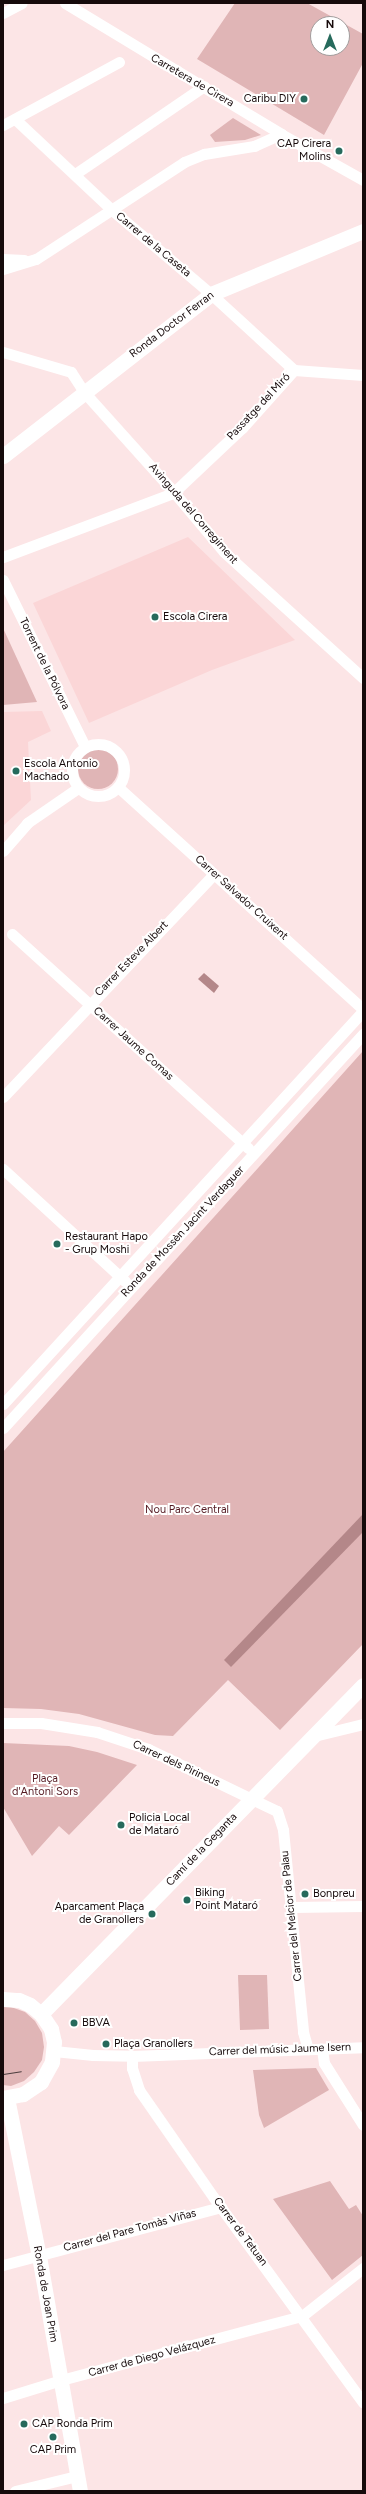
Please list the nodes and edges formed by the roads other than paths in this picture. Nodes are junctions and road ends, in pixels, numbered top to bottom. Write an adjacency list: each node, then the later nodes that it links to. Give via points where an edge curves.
1 (22, 3): 3 (street)
2 (65, 3): 5 (street, Carretera de Cirera)
3 (3, 13)
4 (119, 62): 6 (street)
5 (204, 86): 8 (street, Carretera de Cirera); 9 (street)
6 (15, 119): 7 (street); 9 (street, Carrer de la Caseta)
7 (3, 125)
8 (281, 134): 10 (street, Carretera de Cirera); 11 (street, via 254,146 204,154 184,162)
9 (75, 174): 11 (street, Carrer de la Caseta)
10 (363, 180)
11 (112, 210): 14 (street); 16 (street, Carrer de la Caseta)
12 (363, 231): 16 (street, Ronda Doctor Ferran)
13 (3, 259): 14 (street)
14 (36, 259): 15 (street)
15 (3, 269)
16 (211, 294): 18 (street, Carrer de la Caseta); 20 (street, Ronda Doctor Ferran)
17 (3, 352): 20 (street, Avinguda del Corregiment, via 71,372)
18 (294, 370): 19 (street, Passatge del Miró); 22 (street, Passatge del Miró, via 242,428)
19 (363, 375)
20 (84, 392): 21 (street, Ronda Doctor Ferran); 22 (street, Avinguda del Corregiment)
21 (3, 456)
22 (173, 493): 23 (street); 25 (street, Avinguda del Corregiment, via 224,552)
23 (3, 557)
24 (3, 580): 26 (street, Torrent de la Pólvora)
25 (363, 678)
26 (85, 747): 27 (street, via 103,744 118,753 125,770); 28 (street, via 74,758 72,766 72,774)
27 (118, 787): 28 (street, via 103,796 90,795); 30 (street, Carrer Salvador Cruixent)
28 (78, 788): 29 (street, via 27,823)
29 (3, 851)
30 (214, 874): 32 (street, Carrer Esteve Albert); 33 (street, Carrer Salvador Cruixent)
31 (12, 934): 32 (street, Carrer Jaume Comas)
32 (89, 1004): 35 (street, Carrer Esteve Albert); 36 (street, Carrer Jaume Comas)
33 (363, 1010): 36 (street, Ronda de Mossèn Jacint Verdaguer)
34 (363, 1034): 37 (street, Ronda de Mossèn Jacint Verdaguer)
35 (3, 1097)
36 (243, 1144): 37 (street, Carrer Jaume Comas); 39 (street, Ronda de Mossèn Jacint Verdaguer)
37 (255, 1154): 40 (street, Ronda de Mossèn Jacint Verdaguer)
38 (3, 1169): 39 (street)
39 (120, 1277): 40 (street); 41 (street, Ronda de Mossèn Jacint Verdaguer)
40 (132, 1287): 42 (street, Ronda de Mossèn Jacint Verdaguer)
41 (3, 1404)
42 (5, 1422)
43 (363, 1685): 46 (street, Camí de la Geganta)
44 (3, 1723): 47 (street, Carrer dels Pirineus, via 41,1723 97,1732 148,1749)
45 (363, 1724): 46 (street)
46 (313, 1736): 47 (street, Camí de la Geganta)
47 (252, 1799): 49 (street, Carrer del Melcior de Palau, via 277,1812 283,1830); 51 (street, Camí de la Geganta)
48 (363, 1906): 49 (street)
49 (292, 1907): 53 (street, Carrer del Melcior de Palau, via 303,2032)
50 (5, 1996): 51 (street, via 30,2005)
51 (41, 2014): 55 (street, via 51,2029)
52 (363, 2047): 54 (street, Carrer del músic Jaume Isern)
53 (308, 2049): 54 (street, Carrer del músic Jaume Isern); 56 (street, Carrer del músic Jaume Isern)
54 (322, 2049): 58 (street, via 324,2063)
55 (54, 2051): 56 (street, Carrer del músic Jaume Isern); 57 (street, via 50,2070 41,2082 23,2094)
56 (132, 2056): 59 (street, Carrer de Tetuan, via 132,2068 139,2090)
57 (5, 2098): 60 (street, Ronda de Joan Prim)
58 (363, 2125)
59 (221, 2207): 60 (street, Carrer del Pare Tomàs Viñas); 63 (street, Carrer de Tetuan)
60 (39, 2256): 61 (street, Carrer del Pare Tomàs Viñas); 64 (street, Ronda de Joan Prim)
61 (3, 2265)
62 (363, 2268): 63 (street)
63 (302, 2316): 64 (street, Carrer de Diego Velázquez); 66 (street, Carrer de Tetuan)
64 (61, 2380): 65 (street, Carrer de Diego Velázquez); 67 (street, Ronda de Joan Prim)
65 (3, 2398)
66 (363, 2402)
67 (77, 2476): 68 (street); 69 (street, Ronda de Joan Prim)
68 (15, 2491)
69 (80, 2491)

